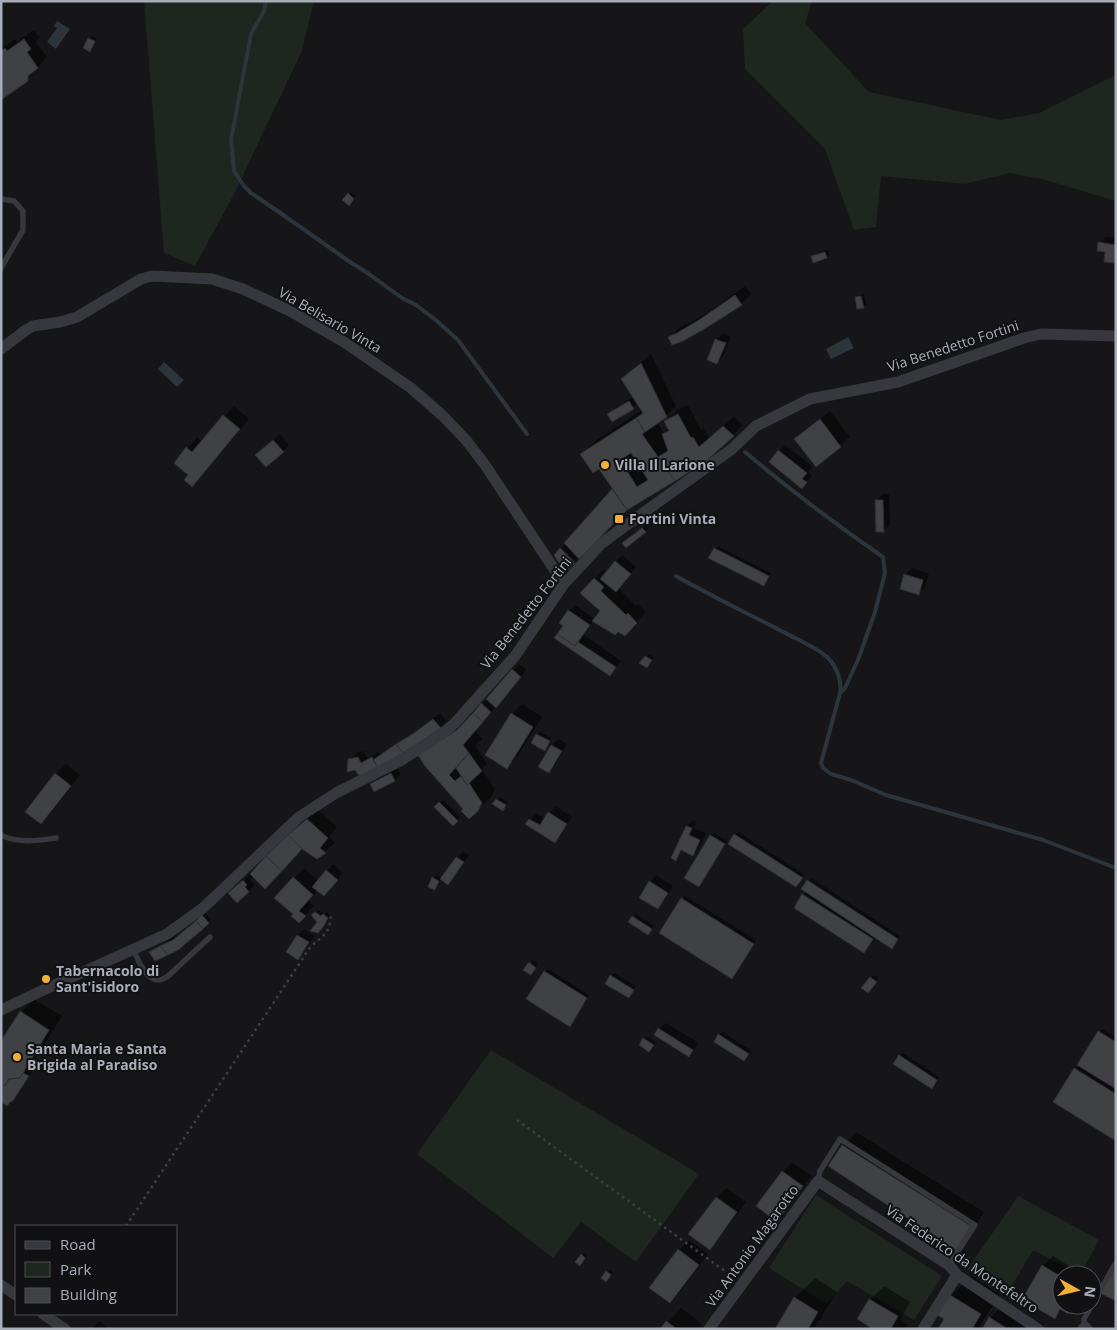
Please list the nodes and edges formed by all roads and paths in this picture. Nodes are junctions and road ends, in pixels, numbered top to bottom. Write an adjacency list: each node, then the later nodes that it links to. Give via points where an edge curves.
1 (1, 199): 2 (lane, via 14,201 23,210 23,230)
2 (1, 268)
3 (1116, 336): 5 (street, Via Benedetto Fortini, via 1041,334 898,382 810,399 756,426 732,449 601,544)
4 (1, 349): 5 (street, Via Belisario Vinta, via 33,326 77,317 141,278 212,278 243,289 344,342 411,388 443,416 485,465)
5 (564, 584): 10 (street, Via Benedetto Fortini, via 515,656 454,724 400,761 336,793 299,817 202,908 167,934)
6 (1, 834): 7 (lane, via 16,841)
7 (56, 838)
8 (331, 912): 14 (path, via 331,923 326,933 311,946)
9 (210, 937): 10 (lane, via 167,977 158,980 148,977)
10 (133, 949): 11 (street, Via Benedetto Fortini)
11 (1, 1010)
12 (517, 1120): 18 (path)
13 (818, 1181): 15 (street, Via Federico da Montefeltro); 15 (lane, via 820,1171 840,1139 975,1225); 18 (street, Via Antonio Magarotto)
14 (127, 1225)
15 (950, 1265): 17 (street, Via Federico da Montefeltro)
16 (1116, 1265): 20 (lane)
17 (957, 1275): 27 (street); 28 (street, Via Federico da Montefeltro)
18 (742, 1284): 26 (street, Via Antonio Magarotto)
19 (1, 1285): 21 (street)
20 (1102, 1287)
21 (15, 1294)
22 (45, 1315): 25 (street)
23 (1086, 1315): 24 (lane)
24 (1085, 1328)
25 (65, 1329)
26 (709, 1329)
27 (924, 1329)
28 (1038, 1329)

